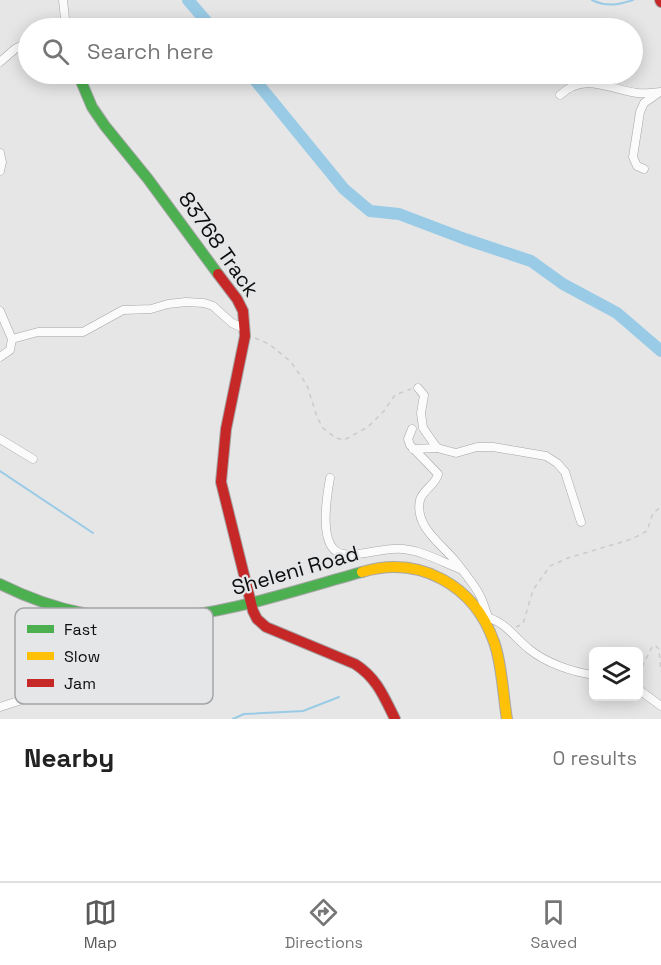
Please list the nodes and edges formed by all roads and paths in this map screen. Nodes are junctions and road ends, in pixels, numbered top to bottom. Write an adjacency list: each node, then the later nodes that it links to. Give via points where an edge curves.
1 (63, 0): 2 (street)
2 (65, 18)
3 (18, 47): 4 (street)
4 (0, 62)
5 (82, 84): 14 (street, 83768 Track, via 105,126 237,299 243,311)
6 (581, 84): 9 (street, via 570,86)
7 (592, 84): 8 (street, via 637,93)
8 (661, 92): 11 (street, via 644,103 640,112 633,158)
9 (560, 95)
10 (0, 153): 12 (street)
11 (644, 169)
12 (0, 171)
13 (0, 311): 15 (street)
14 (245, 332): 15 (street, via 207,303 168,304 123,310 83,332 38,332); 17 (path, via 269,344 291,362 307,385 323,428 336,438 344,440 355,435 368,427 395,395); 28 (street, 83768 Track, via 226,429 221,482)
15 (12, 339): 16 (street, via 10,350)
16 (0, 357)
17 (418, 388): 20 (street, via 424,394 423,428)
18 (412, 429): 21 (street, via 408,439)
19 (0, 439): 22 (street)
20 (436, 448): 21 (street); 25 (street, via 456,453 477,447 539,453 565,472)
21 (413, 449): 26 (street, via 438,476 420,500 422,520)
22 (33, 459)
23 (330, 478): 26 (street, via 326,531 339,552 405,549)
24 (661, 507): 32 (path, via 653,513 647,531 632,539 550,566 533,590 523,624)
25 (581, 522)
26 (461, 570): 31 (street, via 478,591)
27 (0, 584): 29 (street, Sheleni Road, via 31,599)
28 (251, 603): 30 (street, Sheleni Road); 31 (street, Sheleni Road, via 360,571 395,566 413,568 447,581); 40 (street, 83768 Track, via 257,619 266,627 366,671 381,688)
29 (66, 608)
30 (213, 612)
31 (485, 617): 32 (street); 41 (street, Sheleni Road, via 495,644)
32 (509, 630): 35 (street, via 531,651 576,673)
33 (643, 666): 34 (path, via 655,645 659,649)
34 (661, 672)
35 (589, 674)
36 (643, 692): 38 (street)
37 (15, 702): 39 (street)
38 (661, 706)
39 (0, 707)
40 (392, 718)
41 (507, 719)

